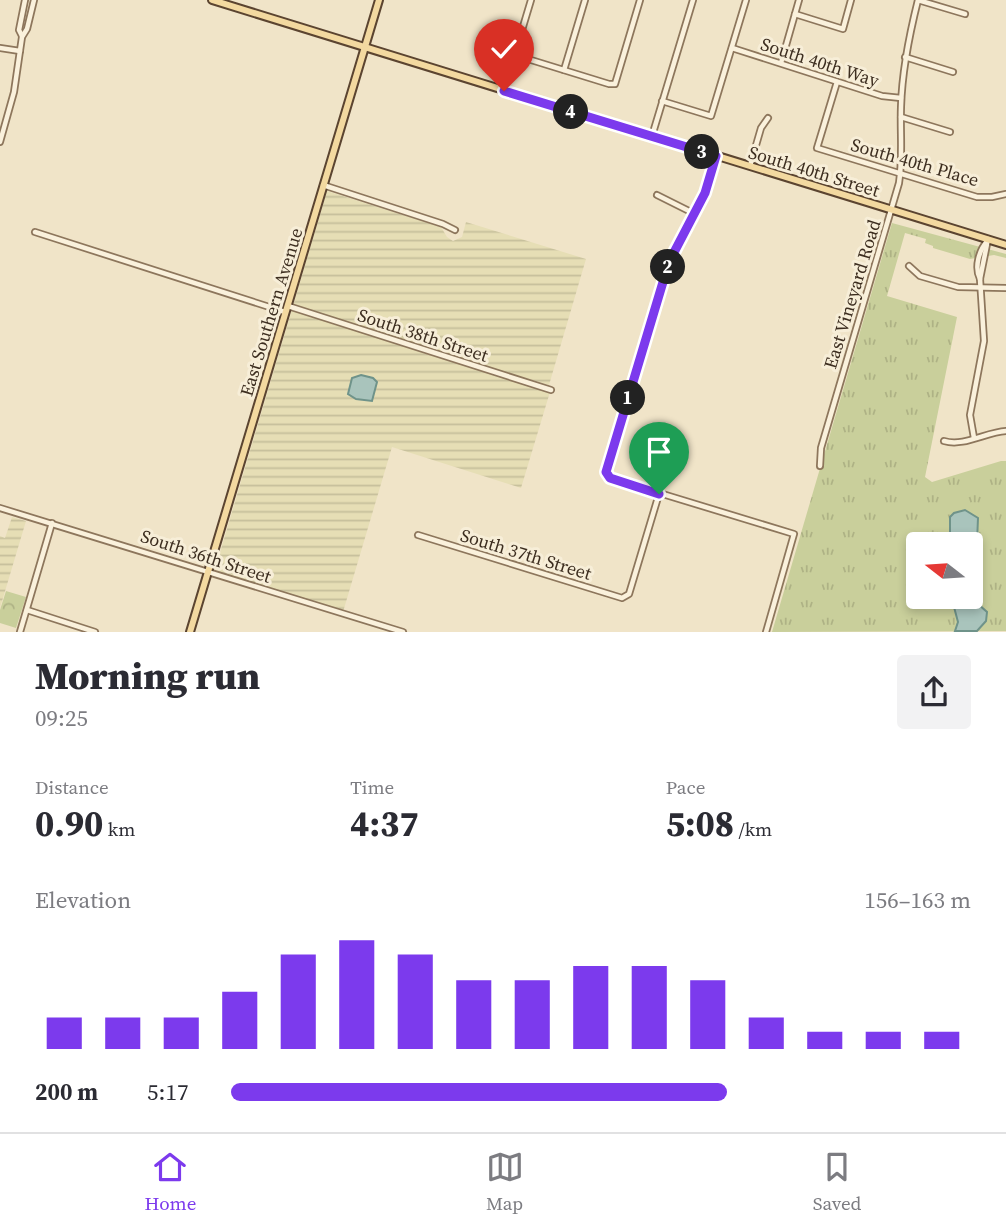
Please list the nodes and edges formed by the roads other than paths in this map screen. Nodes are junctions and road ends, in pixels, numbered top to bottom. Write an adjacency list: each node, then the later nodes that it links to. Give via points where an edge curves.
1 (25, 0): 15 (street, via 19,30)
2 (34, 0): 15 (street)
3 (212, 0): 17 (main road, South 40th Street)
4 (379, 0): 17 (main road, East Southern Avenue)
5 (531, 0): 21 (street)
6 (585, 0): 24 (street)
7 (640, 0): 24 (street, via 615,84)
8 (693, 0): 29 (street)
9 (746, 0): 19 (street)
10 (799, 0): 13 (street)
11 (851, 0): 13 (street, via 843,29)
12 (918, 0): 14 (street); 22 (street, East Vineyard Road)
13 (795, 14): 23 (street)
14 (965, 14)
15 (22, 37): 20 (street)
16 (0, 48): 20 (street)
17 (364, 48): 27 (main road, South 40th Street); 38 (main road, East Southern Avenue)
18 (492, 48): 21 (street)
19 (732, 48): 23 (street, South 40th Way); 29 (street, via 711,117)
20 (20, 51): 34 (street)
21 (515, 55): 24 (street); 27 (street)
22 (905, 57): 25 (street); 28 (street, East Vineyard Road)
23 (780, 63): 26 (street, South 40th Way)
24 (564, 70)
25 (953, 72)
26 (837, 82): 28 (street, South 40th Way); 37 (street, South 40th Place, via 817,148)
27 (504, 91): 33 (main road, South 40th Street)
28 (901, 98): 30 (street, East Vineyard Road)
29 (662, 101): 33 (street)
30 (901, 117): 32 (street); 37 (street, East Vineyard Road)
31 (768, 118): 36 (street)
32 (950, 132)
33 (651, 136): 35 (main road, South 40th Street)
34 (0, 142)
35 (716, 156): 36 (main road, South 40th Street); 42 (street)
36 (750, 166): 41 (main road, South 40th Street)
37 (901, 174): 39 (street, South 40th Place, via 977,197); 41 (street, East Vineyard Road)
38 (323, 185): 43 (street); 50 (main road, East Southern Avenue)
39 (1006, 194)
40 (657, 195): 42 (street)
41 (892, 210): 45 (main road, South 40th Street); 55 (street, East Vineyard Road, via 821,448)
42 (695, 214): 56 (street, via 669,262 607,476)
43 (455, 230)
44 (35, 232): 50 (street, South 38th Street)
45 (988, 239): 46 (main road, South 40th Street); 48 (street, via 977,268)
46 (1006, 245)
47 (909, 266): 48 (street, via 933,279)
48 (981, 288): 49 (street); 53 (street, via 984,341 970,415)
49 (1006, 288)
50 (286, 309): 51 (street, South 38th Street); 60 (main road, East Southern Avenue)
51 (551, 390)
52 (1006, 431): 53 (street)
53 (974, 438): 54 (street)
54 (944, 441)
55 (820, 466)
56 (659, 494): 59 (street, South 37th Street, via 626,597); 66 (street, via 794,534)
57 (0, 508): 58 (street, South 36th Street)
58 (52, 523): 60 (street, South 36th Street); 61 (street)
59 (418, 535)
60 (208, 572): 64 (main road, East Southern Avenue); 65 (street, South 36th Street)
61 (26, 610): 62 (street); 63 (street)
62 (20, 632)
63 (95, 632)
64 (190, 632)
65 (403, 632)
66 (766, 632)

